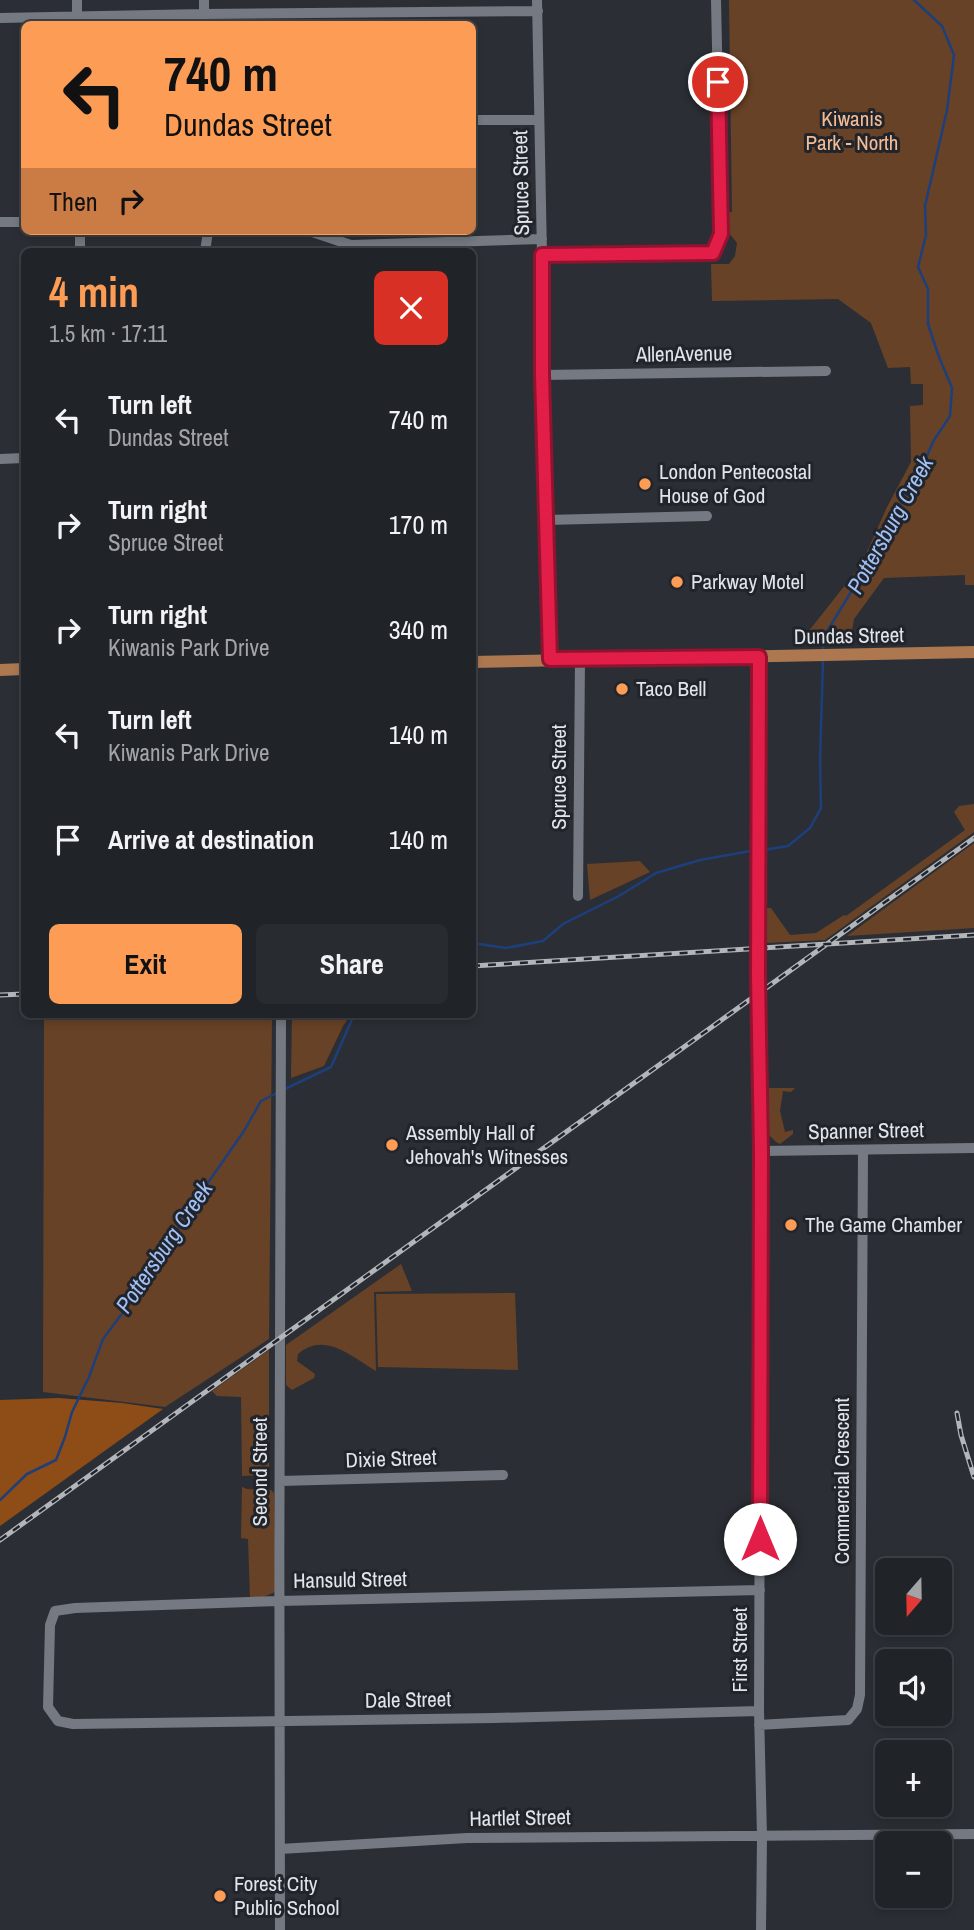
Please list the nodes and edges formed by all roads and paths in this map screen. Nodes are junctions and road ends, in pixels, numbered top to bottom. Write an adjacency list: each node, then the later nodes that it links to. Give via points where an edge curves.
1 (77, 0): 7 (street)
2 (204, 0): 6 (street)
3 (716, 0): 15 (street, via 721,234 713,253)
4 (538, 6): 6 (street); 8 (street, Spruce Street)
5 (0, 18): 7 (street)
6 (204, 19): 7 (street)
7 (77, 21)
8 (538, 120): 9 (street); 13 (street, Spruce Street)
9 (476, 121)
10 (0, 222): 11 (street)
11 (21, 222)
12 (319, 235): 14 (street)
13 (542, 239): 14 (street); 15 (street, Spruce Street)
14 (351, 248)
15 (542, 255): 17 (street, Spruce Street)
16 (826, 371): 17 (street, AllenAvenue)
17 (542, 375): 21 (street, Spruce Street)
18 (21, 458): 19 (street)
19 (0, 459)
20 (707, 516): 21 (street)
21 (546, 520): 24 (street, Spruce Street)
22 (974, 652): 23 (main road, Dundas Street)
23 (759, 657): 25 (main road, Dundas Street); 33 (street, First Street)
24 (550, 659): 25 (main road, Dundas Street); 26 (main road, Dundas Street)
25 (579, 659): 29 (street, Spruce Street)
26 (476, 662)
27 (21, 669): 28 (main road)
28 (0, 670)
29 (578, 896)
30 (281, 1018): 35 (street, Second Street)
31 (972, 1148): 32 (street, Spanner Street)
32 (863, 1150): 33 (street, Spanner Street); 41 (street, Commercial Crescent, via 858,1709 848,1720)
33 (761, 1151): 36 (street, First Street)
34 (503, 1475): 35 (street, Dixie Street)
35 (280, 1481): 37 (street, Second Street)
36 (760, 1590): 37 (street, Hansuld Street); 38 (street, First Street)
37 (279, 1601): 39 (street, Hansuld Street, via 55,1611 50,1625 48,1707); 40 (street, Second Street)
38 (759, 1711): 40 (street, Dale Street); 41 (street, First Street)
39 (58, 1721): 40 (street, Dale Street)
40 (280, 1721): 44 (street, Second Street)
41 (759, 1724): 43 (street, First Street)
42 (974, 1834): 43 (street, Hartlet Street)
43 (762, 1836): 44 (street, Hartlet Street, via 467,1838); 46 (street, First Street)
44 (280, 1849): 45 (street, Second Street)
45 (280, 1930)
46 (761, 1930)

